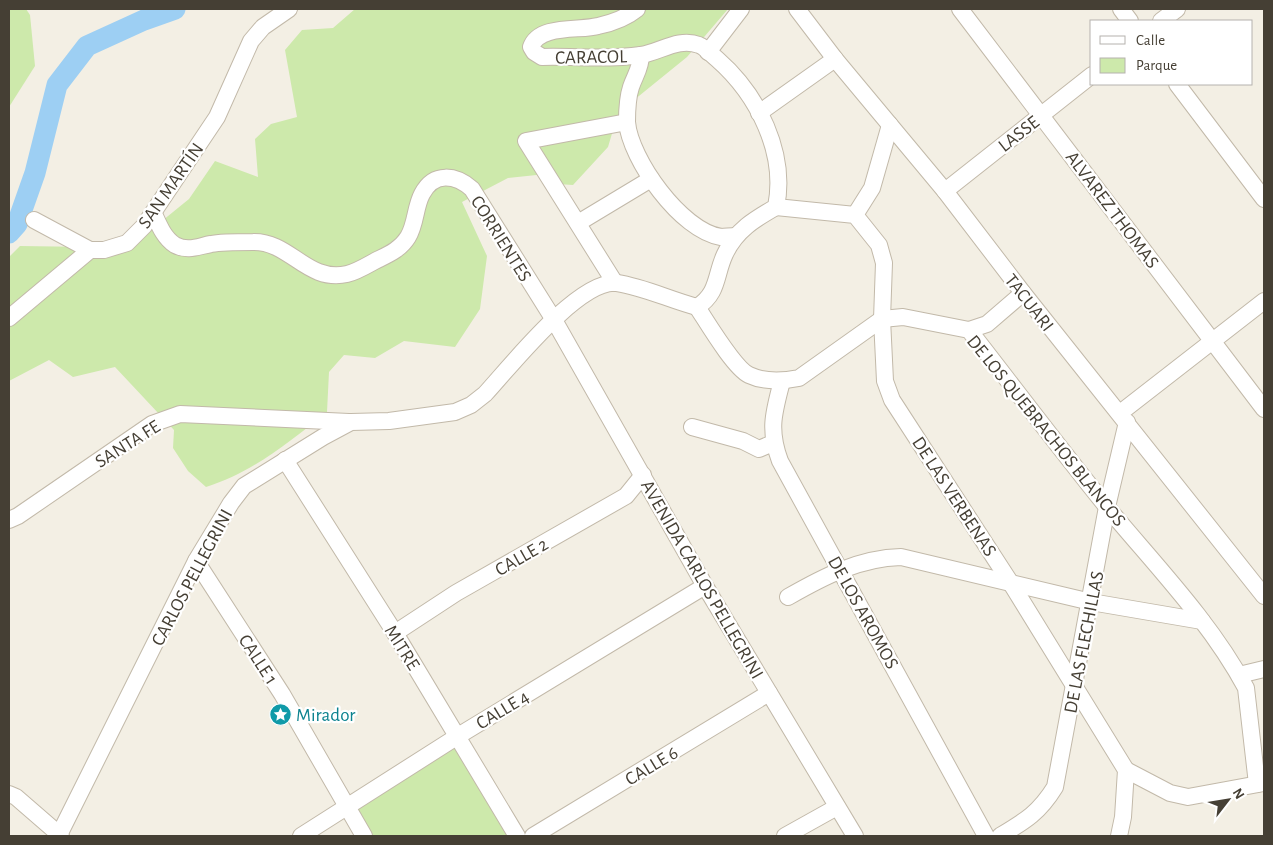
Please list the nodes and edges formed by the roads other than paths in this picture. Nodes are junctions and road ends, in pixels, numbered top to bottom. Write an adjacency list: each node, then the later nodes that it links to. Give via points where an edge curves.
1 (289, 9): 23 (street, SAN MARTÍN, via 263,27 251,41 217,117)
2 (637, 9): 11 (street, CARACOL, via 629,16 598,27 567,28 541,36 531,47 542,57)
3 (741, 9): 10 (street)
4 (797, 9): 12 (street, TACUARI)
5 (960, 9): 16 (street, ALVAREZ THOMAS)
6 (1121, 9): 8 (street)
7 (1177, 9): 9 (street)
8 (1129, 20)
9 (1162, 20)
10 (708, 52): 11 (street, CARACOL, via 700,45 680,42); 15 (street, via 744,88)
11 (641, 55): 17 (street, via 641,66 630,88)
12 (835, 60): 15 (street); 18 (street, TACUARI)
13 (1090, 77): 16 (street, LASSE)
14 (1178, 85): 21 (street)
15 (759, 113): 22 (street, via 778,165 780,187)
16 (1041, 115): 20 (street, LASSE); 37 (street, ALVAREZ THOMAS)
17 (627, 122): 19 (street, via 639,160); 26 (street, via 526,141)
18 (890, 125): 20 (street, TACUARI); 24 (street, via 872,188)
19 (651, 179): 26 (street); 27 (street, via 660,192 697,226 719,237)
20 (945, 191): 30 (street, TACUARI)
21 (1264, 199)
22 (776, 208): 24 (street); 27 (street, via 748,223)
23 (154, 214): 28 (street, SAN MARTÍN, via 127,243 104,250); 35 (street, CORRIENTES, via 161,231 175,245 194,249 212,244 255,241 279,248 317,273 349,274 394,252 408,237 422,193 434,180 447,175 461,180 472,190)
24 (855, 215): 34 (street, DE LAS VERBENAS, via 879,245 884,263)
25 (34, 220): 28 (street)
26 (578, 224): 29 (street)
27 (736, 236): 32 (street, via 725,254 709,300)
28 (90, 250): 33 (street)
29 (615, 283): 32 (street); 35 (street, CARLOS PELLEGRINI, via 600,285 584,293)
30 (1023, 293): 36 (street, via 987,324); 40 (street, TACUARI)
31 (1264, 300): 37 (street)
32 (697, 307): 38 (street, via 722,346 748,375)
33 (9, 318)
34 (882, 319): 36 (street, DE LOS QUEBRACHOS BLANCOS, via 903,317); 38 (street, via 799,378); 50 (street, DE LAS VERBENAS, via 885,381 892,400)
35 (554, 320): 41 (street, CARLOS PELLEGRINI, via 471,405 455,412 389,422); 45 (street, AVENIDA CARLOS PELLEGRINI)
36 (969, 330): 46 (street, DE LOS QUEBRACHOS BLANCOS)
37 (1213, 340): 39 (street, ALVAREZ THOMAS); 40 (street)
38 (782, 381): 43 (street, DE LOS AROMOS, via 772,418)
39 (1264, 409)
40 (1123, 417): 46 (street, DE LAS FLECHILLAS); 52 (street, TACUARI)
41 (351, 422): 44 (street, CARLOS PELLEGRINI); 47 (street, SANTA FE, via 180,414 169,417 152,424)
42 (692, 427): 43 (street, via 743,440 759,449)
43 (773, 443): 49 (street, DE LOS AROMOS, via 797,493)
44 (285, 460): 48 (street, CARLOS PELLEGRINI, via 244,486 230,503); 56 (street, MITRE)
45 (643, 475): 51 (street, AVENIDA CARLOS PELLEGRINI); 56 (street, CALLE 2, via 626,496 456,593)
46 (1107, 507): 54 (street, DE LAS FLECHILLAS); 55 (street, DE LOS QUEBRACHOS BLANCOS)
47 (9, 520)
48 (196, 562): 65 (street, CALLE 1, via 282,694); 67 (street, CARLOS PELLEGRINI)
49 (842, 570): 50 (street, via 879,557 901,556); 53 (street); 74 (street, DE LOS AROMOS)
50 (1012, 584): 54 (street); 59 (street, DE LAS VERBENAS)
51 (705, 586): 60 (street, AVENIDA CARLOS PELLEGRINI); 61 (street, CALLE 4)
52 (1264, 596)
53 (788, 597)
54 (1091, 602): 55 (street); 59 (street, DE LAS FLECHILLAS)
55 (1202, 621): 58 (street, DE LOS QUEBRACHOS BLANCOS)
56 (395, 633): 61 (street, MITRE)
57 (1264, 669): 58 (street)
58 (1239, 675): 63 (street, DE LOS QUEBRACHOS BLANCOS, via 1246,688)
59 (1075, 686): 62 (street, DE LAS VERBENAS); 75 (street, DE LAS FLECHILLAS, via 1055,787 1044,805 1030,818)
60 (769, 694): 66 (street, AVENIDA CARLOS PELLEGRINI); 71 (street, CALLE 6)
61 (458, 736): 65 (street, CALLE 4); 70 (street, MITRE)
62 (1126, 770): 63 (street, via 1170,793 1188,797); 76 (street)
63 (1261, 783)
64 (9, 794): 67 (street)
65 (346, 807): 68 (street, CALLE 4); 69 (street, CALLE 1)
66 (837, 807): 72 (street); 73 (street, AVENIDA CARLOS PELLEGRINI)
67 (60, 835)
68 (301, 836)
69 (364, 836)
70 (517, 836)
71 (533, 836)
72 (785, 836)
73 (854, 836)
74 (986, 836)
75 (1000, 836)
76 (1119, 836)

